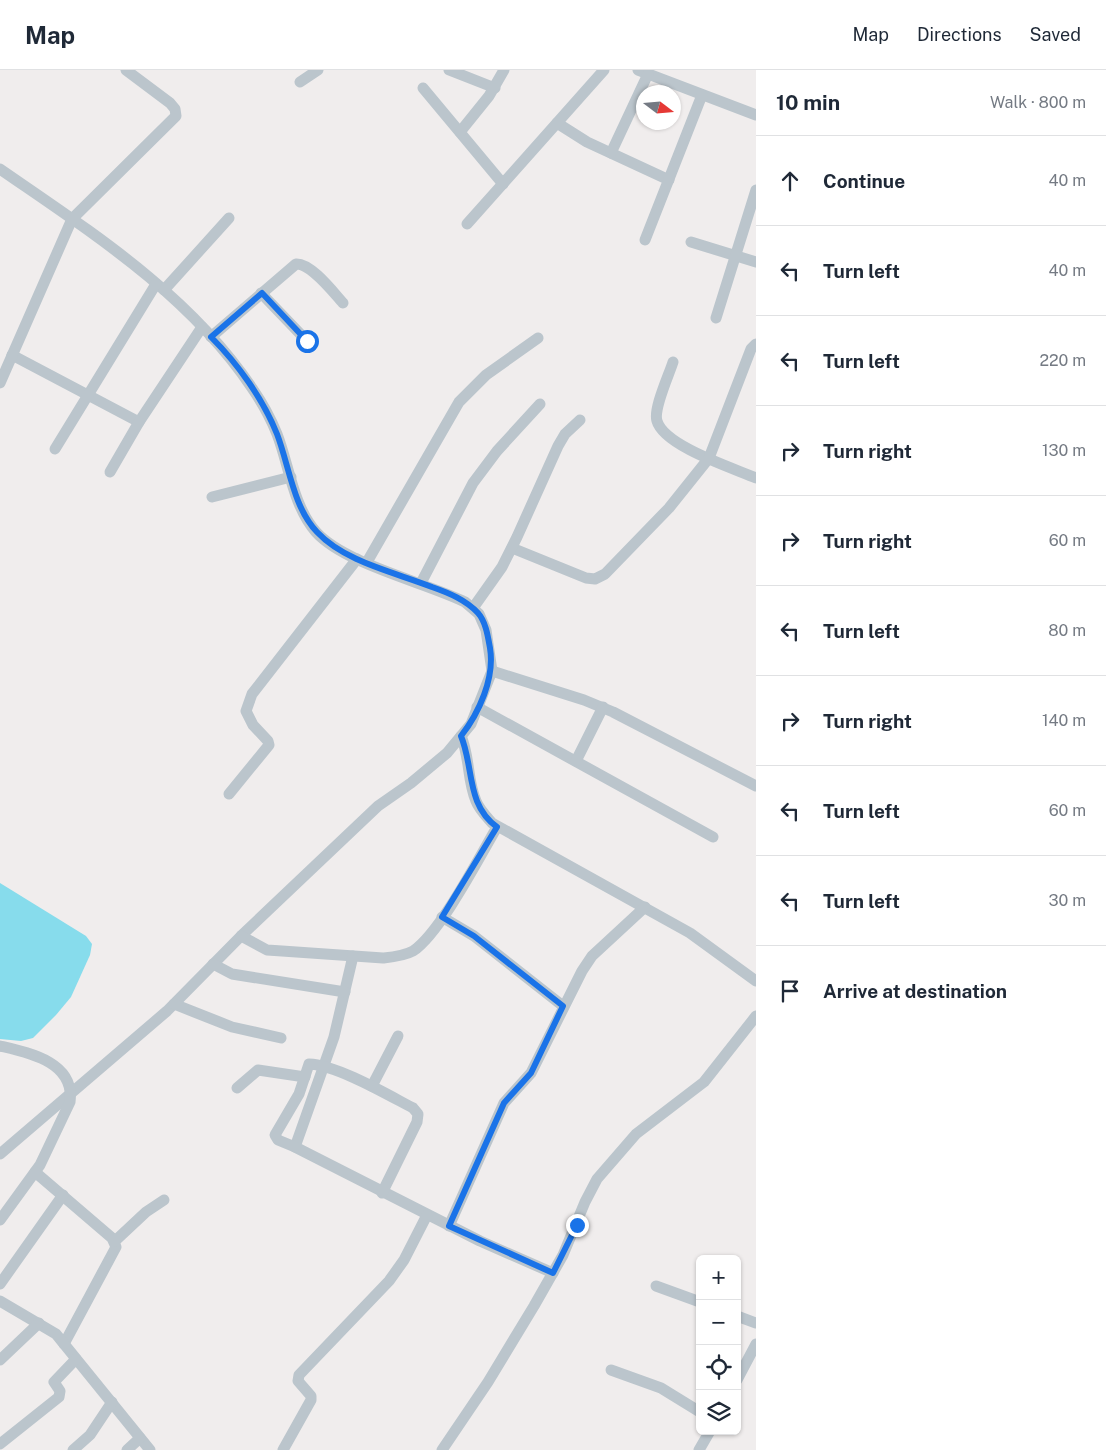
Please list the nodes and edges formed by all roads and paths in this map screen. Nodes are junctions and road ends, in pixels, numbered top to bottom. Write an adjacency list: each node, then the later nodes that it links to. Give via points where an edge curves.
1 (126, 70): 20 (street, via 170,103 176,116)
2 (318, 70): 7 (street)
3 (449, 70): 9 (street)
4 (504, 70): 9 (street)
5 (604, 70): 12 (street)
6 (643, 72): 10 (street); 14 (street)
7 (300, 82)
8 (422, 88): 13 (street)
9 (495, 88): 13 (street)
10 (702, 95): 11 (street); 16 (street)
11 (756, 115)
12 (557, 123): 14 (street); 17 (street)
13 (460, 132): 17 (street)
14 (611, 153): 16 (street)
15 (0, 169): 20 (street)
16 (669, 180): 22 (street)
17 (503, 184): 21 (street)
18 (756, 190): 24 (street)
19 (229, 218): 26 (street)
20 (72, 219): 26 (street, via 116,249); 35 (street)
21 (467, 224)
22 (645, 240)
23 (691, 242): 24 (street)
24 (736, 256): 25 (street); 29 (street)
25 (756, 262)
26 (160, 287): 30 (street); 38 (street)
27 (262, 293): 28 (street, via 290,268 301,264 313,271); 31 (street); 33 (street)
28 (343, 303)
29 (716, 318)
30 (202, 327): 31 (street); 41 (street)
31 (211, 337): 45 (street, via 252,388 276,433)
32 (538, 338): 49 (street, via 486,375 459,402)
33 (307, 341)
34 (756, 344): 43 (street, via 751,349)
35 (12, 356): 37 (street); 38 (street)
36 (673, 362): 43 (street, via 656,420 672,439)
37 (0, 384)
38 (87, 395): 41 (street); 42 (street)
39 (540, 404): 50 (street, via 497,451 473,484)
40 (580, 420): 48 (street, via 558,446)
41 (139, 422): 44 (street)
42 (55, 449)
43 (709, 458): 46 (street); 48 (street, via 669,508 612,568 595,579)
44 (110, 472)
45 (292, 477): 47 (street); 49 (street, via 302,509 316,531 338,550)
46 (756, 478)
47 (212, 497)
48 (512, 548): 51 (street)
49 (362, 560): 50 (street); 58 (street, via 252,694 246,712 269,745)
50 (421, 583): 51 (street)
51 (473, 608): 52 (street, via 486,630)
52 (492, 671): 53 (street); 54 (street)
53 (603, 707): 56 (street); 57 (street)
54 (477, 708): 55 (street); 56 (street)
55 (461, 736): 59 (street, via 476,801); 63 (street, via 447,753 378,806)
56 (576, 761): 60 (street)
57 (756, 786)
58 (229, 794)
59 (497, 827): 61 (street); 62 (street)
60 (712, 837)
61 (645, 907): 66 (street, via 690,933); 69 (street, via 592,956)
62 (442, 917): 64 (street, via 424,942 412,952 391,957); 69 (street, via 474,936)
63 (241, 936): 64 (street, via 267,950); 65 (street)
64 (353, 956): 67 (street)
65 (213, 964): 67 (street, via 232,974); 68 (street)
66 (756, 981)
67 (345, 992): 74 (street)
68 (174, 1004): 72 (street, via 232,1027); 78 (street)
69 (563, 1006): 87 (street, via 531,1073 504,1103)
70 (756, 1016): 89 (street, via 704,1082 636,1134 597,1179)
71 (398, 1036): 76 (street)
72 (282, 1038)
73 (0, 1046): 78 (street, via 44,1059 62,1073)
74 (324, 1068): 75 (street, via 309,1064); 76 (street); 79 (street)
75 (305, 1077): 77 (street, via 258,1070); 79 (street, via 275,1135 278,1140)
76 (372, 1086): 82 (street, via 413,1108 418,1114)
77 (237, 1088)
78 (71, 1091): 80 (street); 81 (street, via 62,1122)
79 (295, 1147): 82 (street)
80 (0, 1154)
81 (36, 1172): 83 (street); 86 (street)
82 (382, 1193): 85 (street)
83 (63, 1195): 88 (street); 90 (street)
84 (164, 1200): 88 (street, via 146,1212)
85 (427, 1215): 87 (street); 112 (street, via 404,1260 389,1281 299,1375 298,1381 311,1400)
86 (0, 1220)
87 (449, 1226): 89 (street)
88 (115, 1242): 97 (street, via 115,1253)
89 (553, 1273): 113 (street, via 506,1354)
90 (0, 1284)
91 (656, 1286): 93 (street)
92 (0, 1301): 95 (street)
93 (696, 1301)
94 (741, 1317): 96 (street)
95 (39, 1323): 97 (street, via 56,1334); 100 (street)
96 (756, 1323)
97 (64, 1344): 99 (street)
98 (756, 1344): 101 (street)
99 (76, 1359): 104 (street); 108 (street, via 54,1382 60,1391 58,1397)
100 (0, 1360)
101 (752, 1362): 103 (street)
102 (611, 1370): 105 (street, via 661,1388)
103 (741, 1375)
104 (112, 1402): 107 (street); 109 (street, via 90,1435)
105 (696, 1410)
106 (708, 1435): 114 (street)
107 (140, 1438): 110 (street); 111 (street)
108 (0, 1444)
109 (73, 1450)
110 (127, 1450)
111 (150, 1450)
112 (283, 1450)
113 (442, 1450)
114 (699, 1450)

